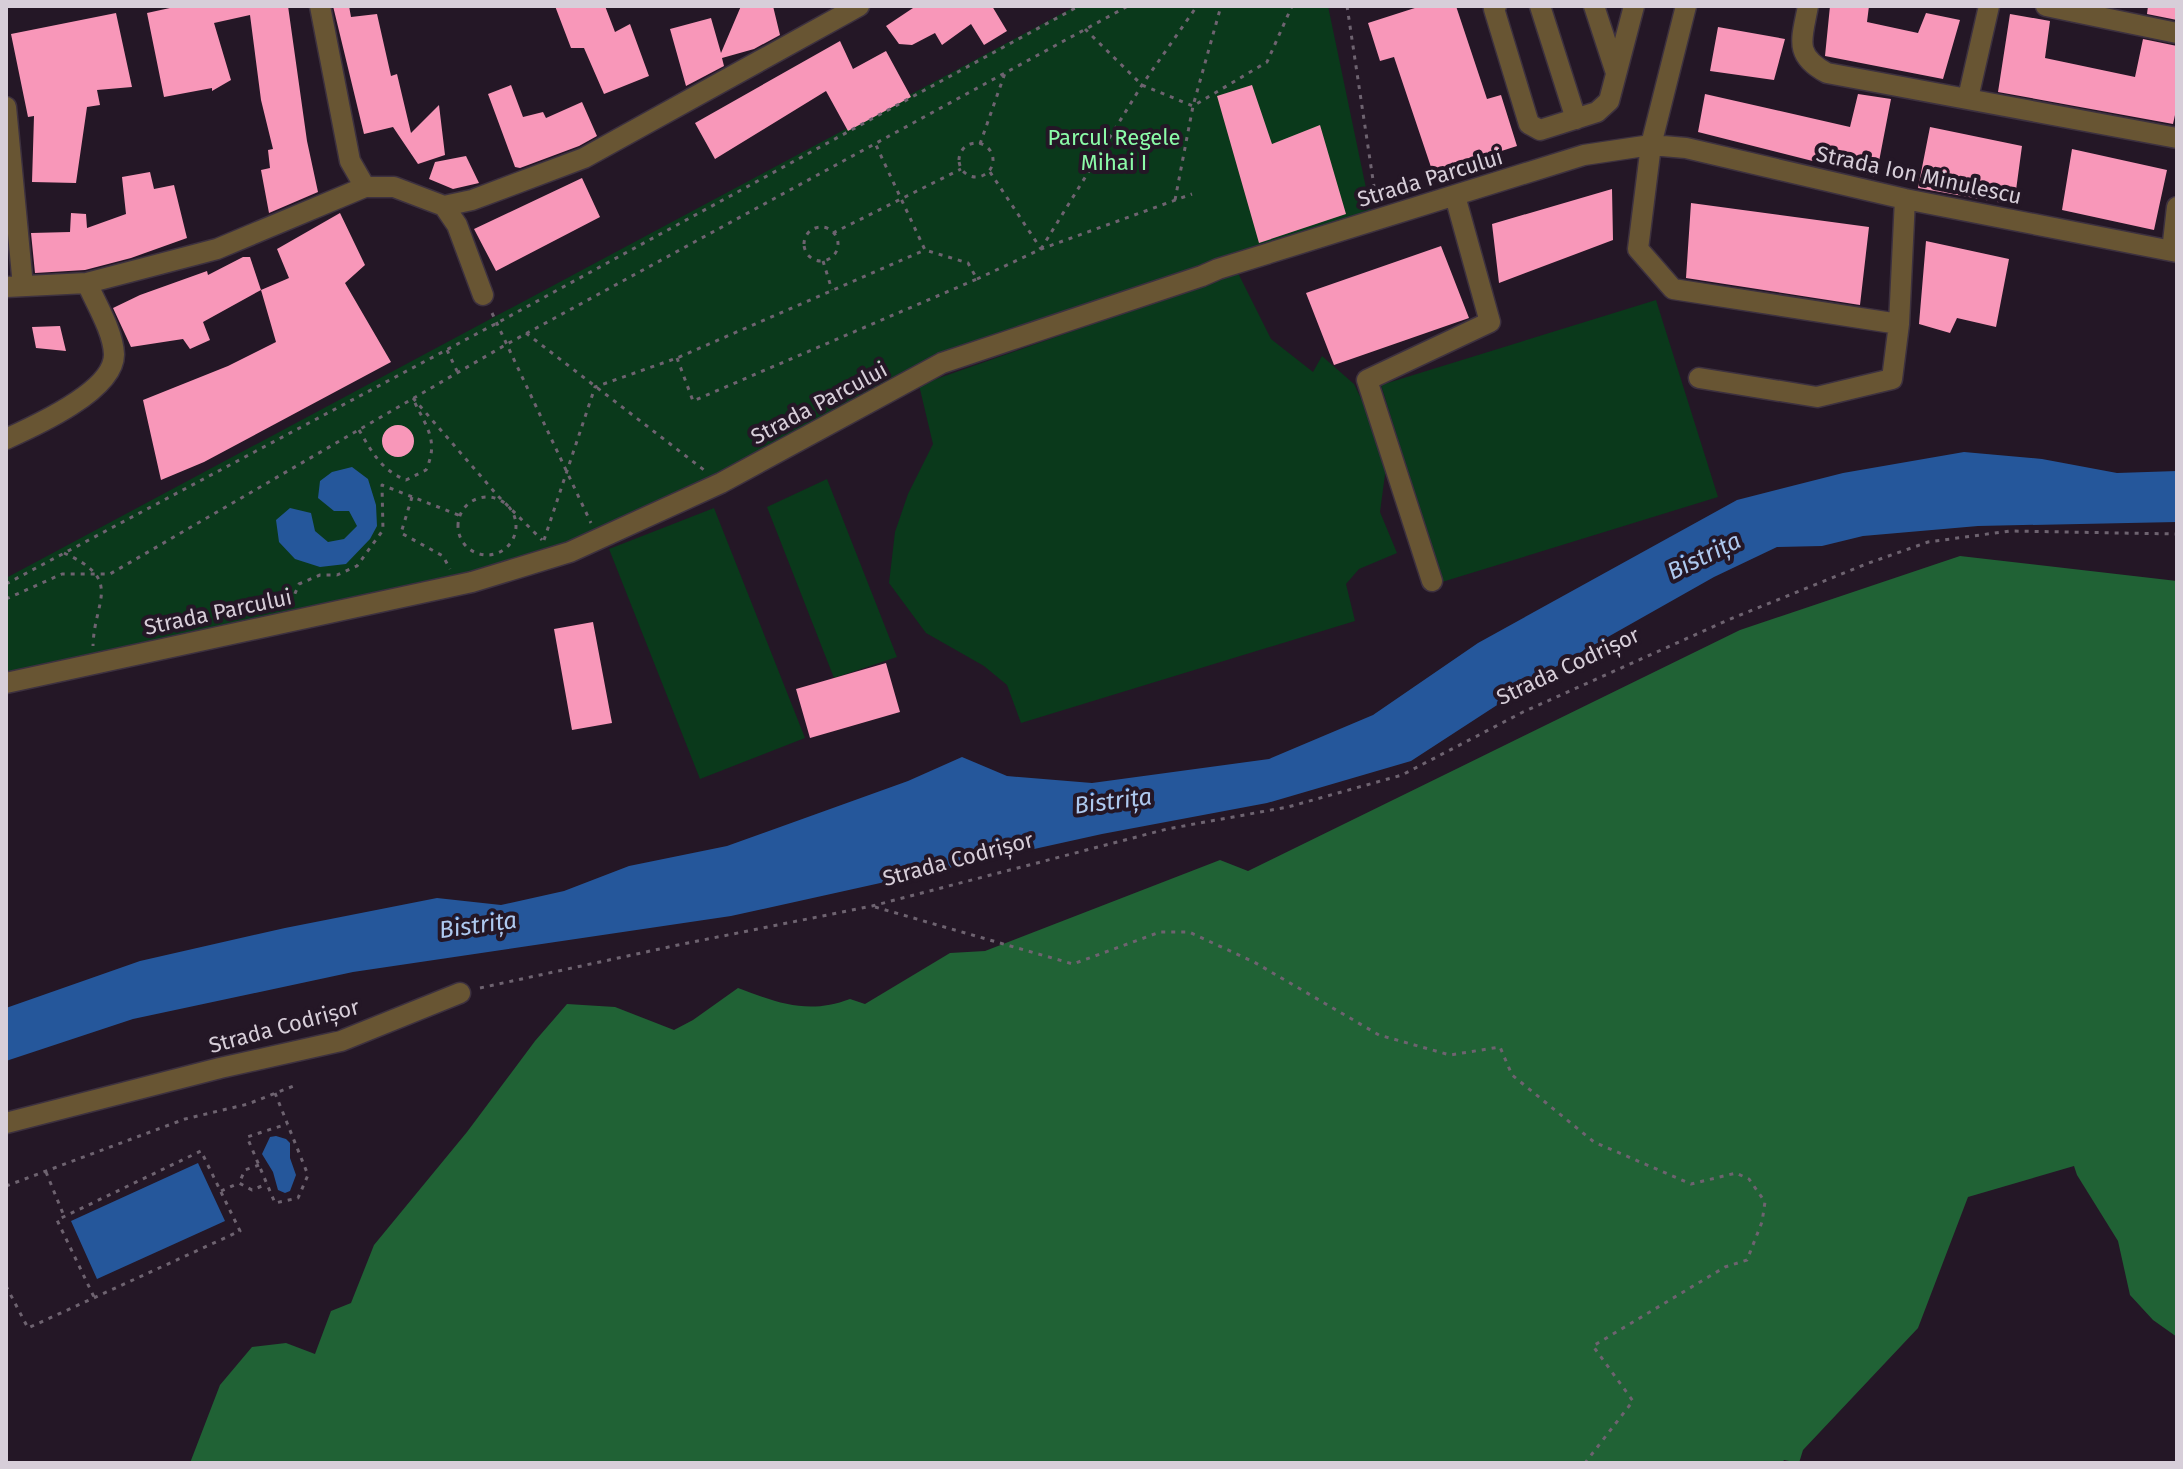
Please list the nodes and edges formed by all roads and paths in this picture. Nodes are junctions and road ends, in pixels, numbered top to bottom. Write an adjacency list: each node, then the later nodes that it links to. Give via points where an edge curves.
1 (320, 6): 32 (street, via 350,161)
2 (859, 6): 38 (street, via 584,158)
3 (1079, 6): 51 (path)
4 (1128, 6): 17 (path)
5 (1197, 6): 21 (path)
6 (1221, 6): 23 (path)
7 (1292, 6): 23 (path, via 1267,62)
8 (1347, 6): 40 (path)
9 (1496, 6): 25 (street, via 1529,124 1540,130)
10 (1540, 6): 25 (street)
11 (1594, 6): 20 (street)
12 (1634, 6): 20 (street)
13 (1686, 6): 29 (street)
14 (1808, 6): 22 (street, via 1801,43 1811,65 1827,73)
15 (1989, 6): 22 (street)
16 (2046, 6): 18 (street)
17 (1085, 29): 19 (path); 21 (path)
18 (2177, 33)
19 (1005, 73): 27 (path); 28 (path)
20 (1616, 73): 25 (street, via 1603,108)
21 (1142, 85): 23 (path); 42 (path)
22 (1968, 98): 26 (street)
23 (1193, 106): 37 (path)
24 (6, 107): 48 (street)
25 (1576, 119)
26 (2177, 138)
27 (875, 143): 36 (path); 53 (path)
28 (980, 144): 30 (path, via 960,153); 31 (path, via 992,155)
29 (1651, 145): 34 (street, Strada Parcului, via 1584,155); 35 (street, Strada Ion Minulescu, via 1698,150); 52 (street, via 1638,249 1673,289)
30 (961, 169): 31 (path, via 975,177); 36 (path)
31 (989, 171): 42 (path)
32 (365, 187): 38 (street, via 394,187); 47 (street, via 217,249)
33 (1192, 194): 37 (path)
34 (1455, 196): 40 (street, Strada Parcului); 72 (street, via 1490,322 1367,380)
35 (1905, 199): 44 (street, Strada Ion Minulescu); 52 (street)
36 (901, 200): 41 (path); 43 (path)
37 (1175, 200): 42 (path)
38 (444, 206): 50 (street, via 457,225)
39 (2177, 207): 44 (street)
40 (1379, 219): 64 (street, Strada Parcului, via 942,363)
41 (833, 233): 45 (path, via 838,247); 45 (path, via 817,227 804,238 807,255)
42 (1041, 249): 46 (path)
43 (925, 250): 46 (path, via 968,263); 49 (path)
44 (2174, 252)
45 (823, 261): 49 (path)
46 (977, 279): 56 (path, via 693,401)
47 (87, 283): 48 (street); 62 (street, via 112,344 112,368 89,393)
48 (14, 286)
49 (832, 290): 56 (path)
50 (483, 295)
51 (497, 323): 54 (path); 55 (path)
52 (1899, 324): 58 (street, via 1892,379 1817,397)
53 (526, 333): 54 (path); 59 (path)
54 (507, 344): 57 (path); 63 (path)
55 (447, 350): 57 (path); 70 (path)
56 (677, 358): 59 (path)
57 (457, 372): 60 (path)
58 (1699, 378)
59 (595, 387): 63 (path); 64 (path)
60 (413, 398): 61 (path); 61 (path, via 432,438 433,455 426,470 406,480 392,474 378,462); 66 (path)
61 (359, 429): 71 (path, via 110,574)
62 (6, 439)
63 (566, 471): 66 (path, via 544,541); 69 (path)
64 (721, 483): 69 (street, Strada Parcului)
65 (412, 497): 67 (path); 74 (path, via 401,533 443,556); 76 (path, via 382,485 383,530 371,549 357,566 299,584)
66 (506, 504): 67 (path, via 480,498); 67 (path, via 516,531 499,553 471,550 460,534)
67 (461, 516)
68 (2177, 534): 79 (path, Strada Codrișor, via 2010,531 1928,542 1728,620 1523,712 1402,775)
69 (603, 539): 74 (street, Strada Parcului)
70 (64, 553): 71 (path); 73 (path)
71 (94, 574): 75 (path, via 62,574); 77 (path, via 103,599 93,632)
72 (1432, 581)
73 (6, 584)
74 (453, 586): 76 (street, Strada Parcului)
75 (6, 599)
76 (289, 622): 77 (street, Strada Parcului)
77 (92, 664): 78 (street, Strada Parcului)
78 (6, 683)
79 (872, 906): 80 (path, Strada Codrișor); 94 (path, via 1073,964 1160,932 1189,932 1254,962 1379,1035 1450,1055 1500,1047 1512,1075 1594,1142 1691,1184 1736,1173 1749,1179 1765,1202 1747,1260 1725,1267 1593,1346 1633,1401)
80 (460, 993): 83 (street, Strada Codrișor, via 341,1041)
81 (296, 1085): 82 (path)
82 (275, 1093): 84 (path); 86 (path, via 185,1119)
83 (6, 1123)
84 (287, 1124): 85 (path, via 247,1137); 88 (path, via 308,1175 298,1198 275,1203)
85 (259, 1165): 87 (path, via 245,1170); 88 (path)
86 (46, 1171): 89 (path); 91 (path)
87 (239, 1183): 88 (path, via 252,1190); 90 (path)
88 (267, 1184)
89 (6, 1186)
90 (221, 1191): 91 (path, via 201,1151); 93 (path, via 240,1231)
91 (64, 1216): 93 (path, via 57,1220)
92 (6, 1286): 93 (path, via 28,1328)
93 (94, 1297)
94 (1585, 1463)

